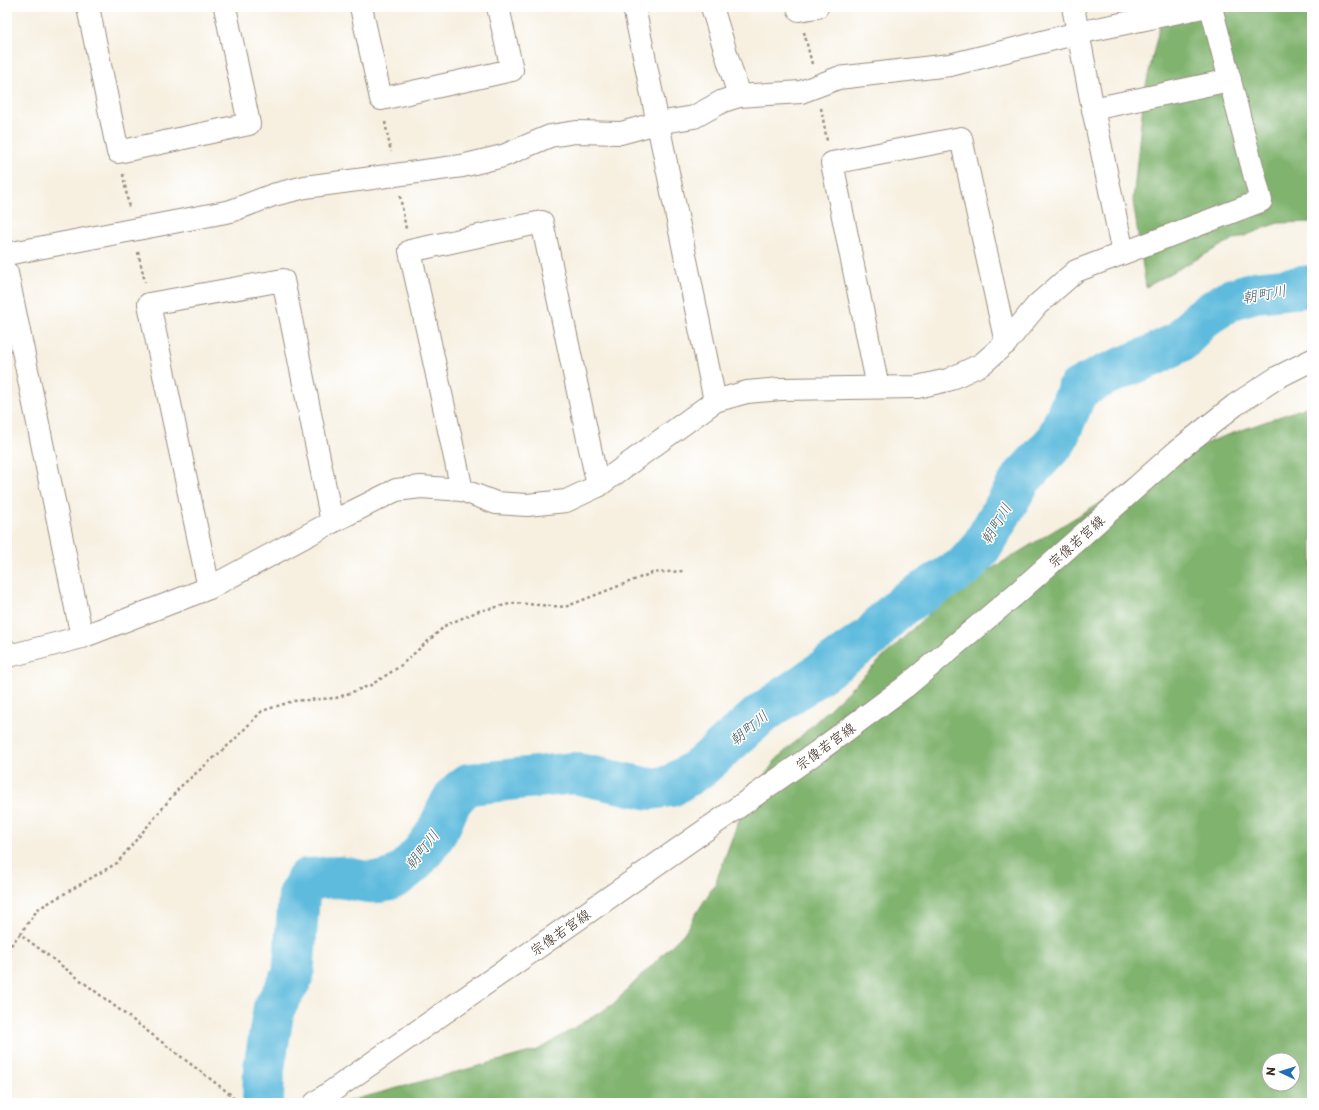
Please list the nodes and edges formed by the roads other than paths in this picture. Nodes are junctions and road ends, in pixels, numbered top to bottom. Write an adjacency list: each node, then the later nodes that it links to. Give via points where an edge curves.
1 (88, 7): 2 (street, via 118,152 249,124)
2 (225, 7)
3 (361, 7): 4 (street, via 381,99 512,70)
4 (498, 7)
5 (634, 7): 16 (street)
6 (712, 7): 14 (street)
7 (798, 7): 8 (street, via 799,10)
8 (817, 7)
9 (1073, 7): 12 (street)
10 (1203, 7): 12 (street)
11 (1211, 7): 13 (street)
12 (1078, 33): 14 (street, via 950,65 838,78 801,92); 15 (street)
13 (1230, 80): 15 (street); 17 (street, via 1261,201)
14 (739, 96): 16 (street, via 723,101 694,117)
15 (1093, 109): 17 (street)
16 (657, 123): 18 (street, via 621,133 576,132 550,136 503,156 462,166 305,187 272,195 231,211); 23 (street)
17 (1123, 253): 20 (street, via 1076,271 1037,305)
18 (7, 254)
19 (7, 273): 28 (street)
20 (1006, 343): 22 (street, via 982,364 948,380 917,387); 22 (street, via 961,138 832,163)
21 (1312, 360): 30 (street, 宗像若宮線, via 1278,377 1235,405 1176,452 1016,594 905,687 817,752)
22 (878, 387): 23 (street, via 747,392)
23 (715, 401): 24 (street)
24 (598, 486): 25 (street, via 566,501 527,506 496,503); 25 (street, via 542,222 410,251)
25 (462, 490): 26 (street, via 421,487 396,490)
26 (332, 522): 27 (street); 27 (street, via 283,280 150,304)
27 (209, 588): 28 (street)
28 (82, 637): 29 (street, via 13,655)
29 (7, 651)
30 (315, 1103)

